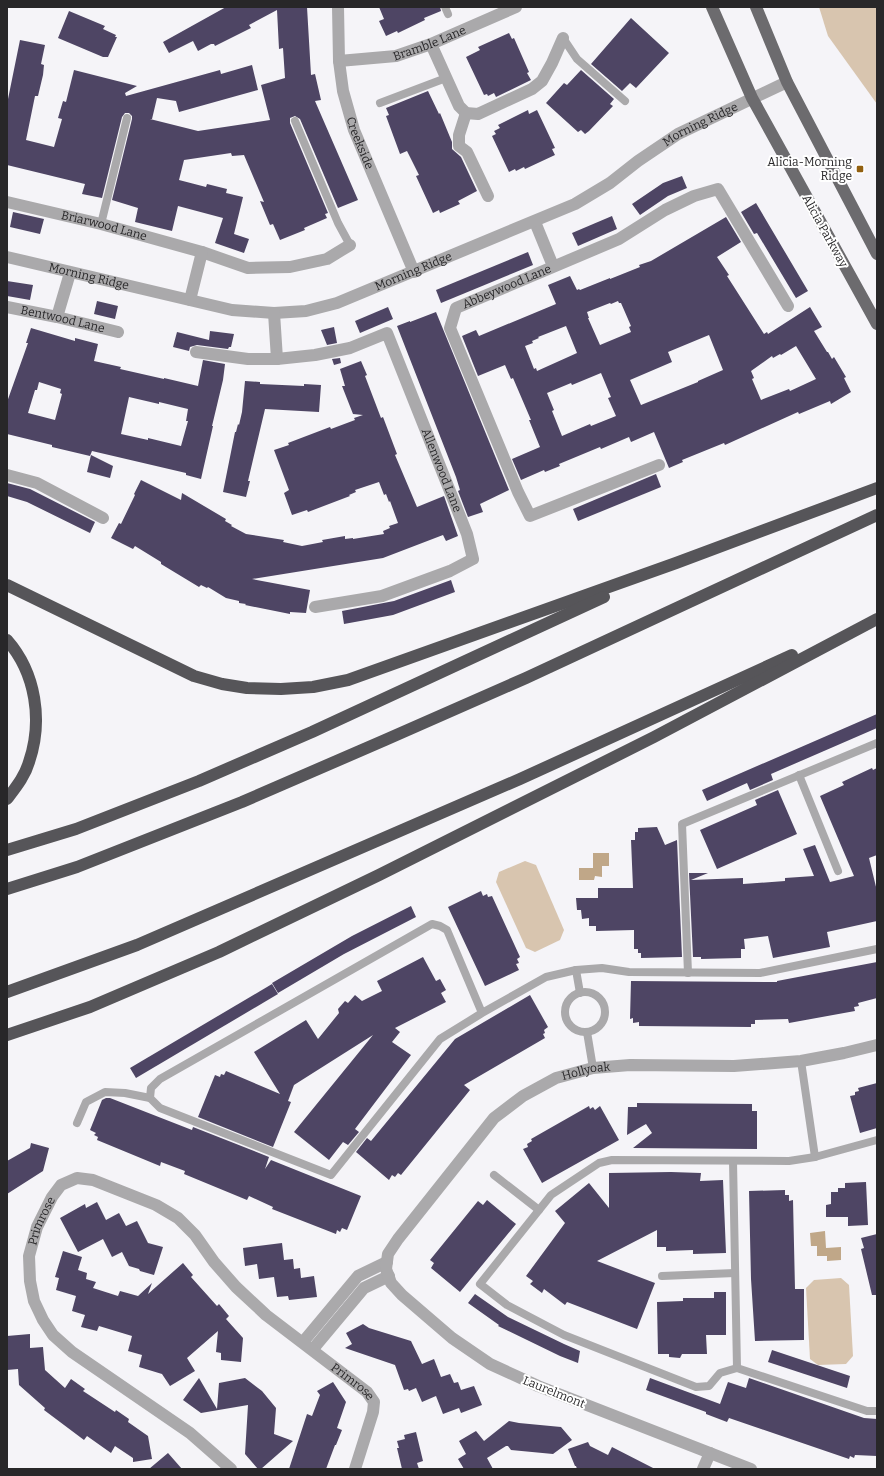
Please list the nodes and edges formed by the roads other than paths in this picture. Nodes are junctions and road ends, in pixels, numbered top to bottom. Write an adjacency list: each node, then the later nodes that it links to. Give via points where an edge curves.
1 (338, 7): 7 (street, Creekside)
2 (516, 7): 6 (street, Bramble Lane)
3 (712, 7): 10 (main road, Alicia Parkway)
4 (756, 7): 9 (main road)
5 (563, 38): 11 (lane, via 577,59); 13 (street, via 542,81 532,89 478,114)
6 (431, 44): 7 (street, Bramble Lane, via 396,56); 8 (street)
7 (338, 62): 26 (street, Creekside, via 354,130)
8 (446, 78): 12 (lane); 13 (street, via 459,106)
9 (786, 82): 10 (street, Morning Ridge); 22 (main road)
10 (752, 98): 18 (street, Morning Ridge, via 678,134 581,201); 32 (main road, Alicia Parkway)
11 (625, 100)
12 (380, 103)
13 (466, 113): 16 (street, via 459,135 459,146 467,152)
14 (127, 118): 19 (lane)
15 (295, 121): 20 (lane, via 338,223)
16 (488, 196)
17 (7, 202): 19 (street, Briarwood Lane)
18 (535, 222): 24 (street); 26 (street, Morning Ridge)
19 (101, 224): 21 (street, Briarwood Lane)
20 (350, 245): 21 (street, Briarwood Lane, via 327,259 290,267 248,268)
21 (202, 252): 27 (street)
22 (877, 254)
23 (7, 257): 25 (street, Morning Ridge)
24 (554, 266): 28 (street, Abbeywood Lane, via 619,239 665,210 694,196 718,189); 36 (street, Abbeywood Lane, via 456,308 450,328 530,516)
25 (70, 272): 27 (street, Morning Ridge); 31 (street)
26 (414, 272): 30 (street, Morning Ridge, via 337,303 306,311)
27 (190, 300): 30 (street, Morning Ridge, via 232,310)
28 (788, 306)
29 (7, 307): 31 (street, Bentwood Lane)
30 (274, 313): 35 (street)
31 (58, 317): 33 (street, Bentwood Lane)
32 (877, 324)
33 (118, 332)
34 (196, 352): 35 (street, Allenwood Lane, via 248,359)
35 (277, 359): 43 (street, Allenwood Lane, via 350,348 387,333 467,534 473,559 450,571 382,596)
36 (659, 465)
37 (7, 475): 40 (street, via 37,483)
38 (877, 488): 41 (highway)
39 (877, 515): 51 (highway, via 378,744 242,802 77,867)
40 (103, 518)
41 (676, 563): 42 (highway, via 348,680 313,687 281,689 247,688 194,676); 49 (highway, via 312,732 206,778 76,829)
42 (7, 585)
43 (315, 607)
44 (877, 618): 55 (highway, via 520,779 145,942); 59 (highway, via 654,737 219,952 90,1007)
45 (7, 640): 48 (highway, via 30,678 37,720 29,763)
46 (877, 743): 47 (lane)
47 (799, 776): 50 (lane); 54 (lane, via 682,824)
48 (7, 799)
49 (7, 850)
50 (838, 872)
51 (7, 889)
52 (877, 949): 54 (lane, via 760,973)
53 (576, 970): 54 (lane, via 602,968 629,972); 56 (lane); 57 (lane, via 546,976)
54 (688, 973)
55 (7, 992)
56 (580, 993): 58 (lane, via 570,1000 566,1012 574,1029); 58 (lane, via 587,992 599,997 605,1008 605,1015 599,1027)
57 (482, 1013): 63 (lane, via 440,1039 331,1175 160,1108); 63 (lane, via 447,930 432,924 160,1079 151,1088)
58 (587, 1032): 62 (lane)
59 (7, 1035)
60 (877, 1045): 61 (street, Hollyoak, via 844,1054)
61 (801, 1061): 62 (street, Hollyoak, via 734,1066 630,1065); 66 (lane)
62 (593, 1068): 70 (street, Hollyoak, via 556,1078 523,1096 494,1118 398,1239 388,1254)
63 (150, 1098): 64 (lane, via 125,1092 105,1092 86,1102)
64 (77, 1123)
65 (877, 1140): 66 (lane)
66 (815, 1157): 67 (lane, via 789,1161)
67 (733, 1161): 69 (lane, via 612,1160 599,1163 551,1195); 71 (lane)
68 (494, 1175): 69 (lane)
69 (539, 1210): 74 (lane, via 480,1284 507,1305 564,1335 696,1387 709,1386 720,1373)
70 (387, 1269): 73 (street, via 364,1288); 76 (street, Laurelmont, via 391,1283 408,1300 452,1338 490,1364 538,1386)
71 (735, 1273): 72 (lane); 74 (lane)
72 (662, 1276)
73 (308, 1346): 78 (street, Primrose, via 266,1315 236,1287 195,1235 178,1218 156,1205 93,1180 78,1178 61,1185 52,1197 37,1227 29,1256 34,1301 43,1320 53,1335 72,1352 190,1433); 79 (street, Primrose, via 367,1392 374,1402)
74 (737, 1368): 75 (lane, via 867,1411)
75 (877, 1411)
76 (710, 1453): 77 (street, Laurelmont); 80 (street)
77 (722, 1458): 81 (street); 82 (street, Laurelmont)
78 (231, 1469)
79 (355, 1469)
80 (703, 1469)
81 (717, 1469)
82 (751, 1469)

